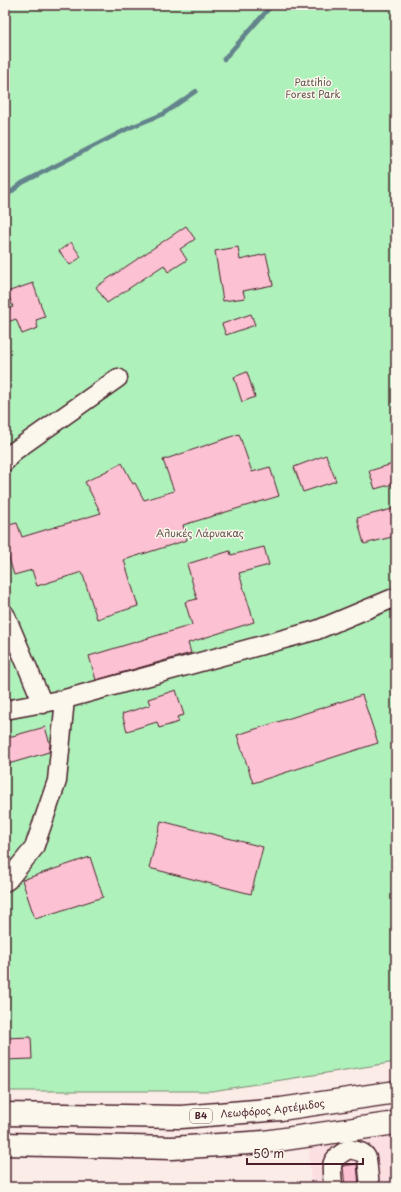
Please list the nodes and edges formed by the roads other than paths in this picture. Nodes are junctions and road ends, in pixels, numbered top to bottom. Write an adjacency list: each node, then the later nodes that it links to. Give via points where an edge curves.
1 (118, 378): 2 (street, via 13,452)
2 (5, 462)
3 (396, 597): 5 (street, via 317,630)
4 (5, 614): 6 (street)
5 (65, 700): 6 (street); 8 (street, via 57,781 34,848)
6 (43, 704): 7 (street)
7 (5, 710)
8 (5, 882)
9 (396, 1092): 10 (main road, Λεωφόρος Αρτέμιδος / B4, via 281,1109 181,1117)
10 (5, 1114)
11 (396, 1123): 12 (main road, via 264,1142 172,1148)
12 (5, 1144)
13 (333, 1187): 14 (street, via 333,1161 336,1156 349,1149 365,1154)
14 (370, 1187)

